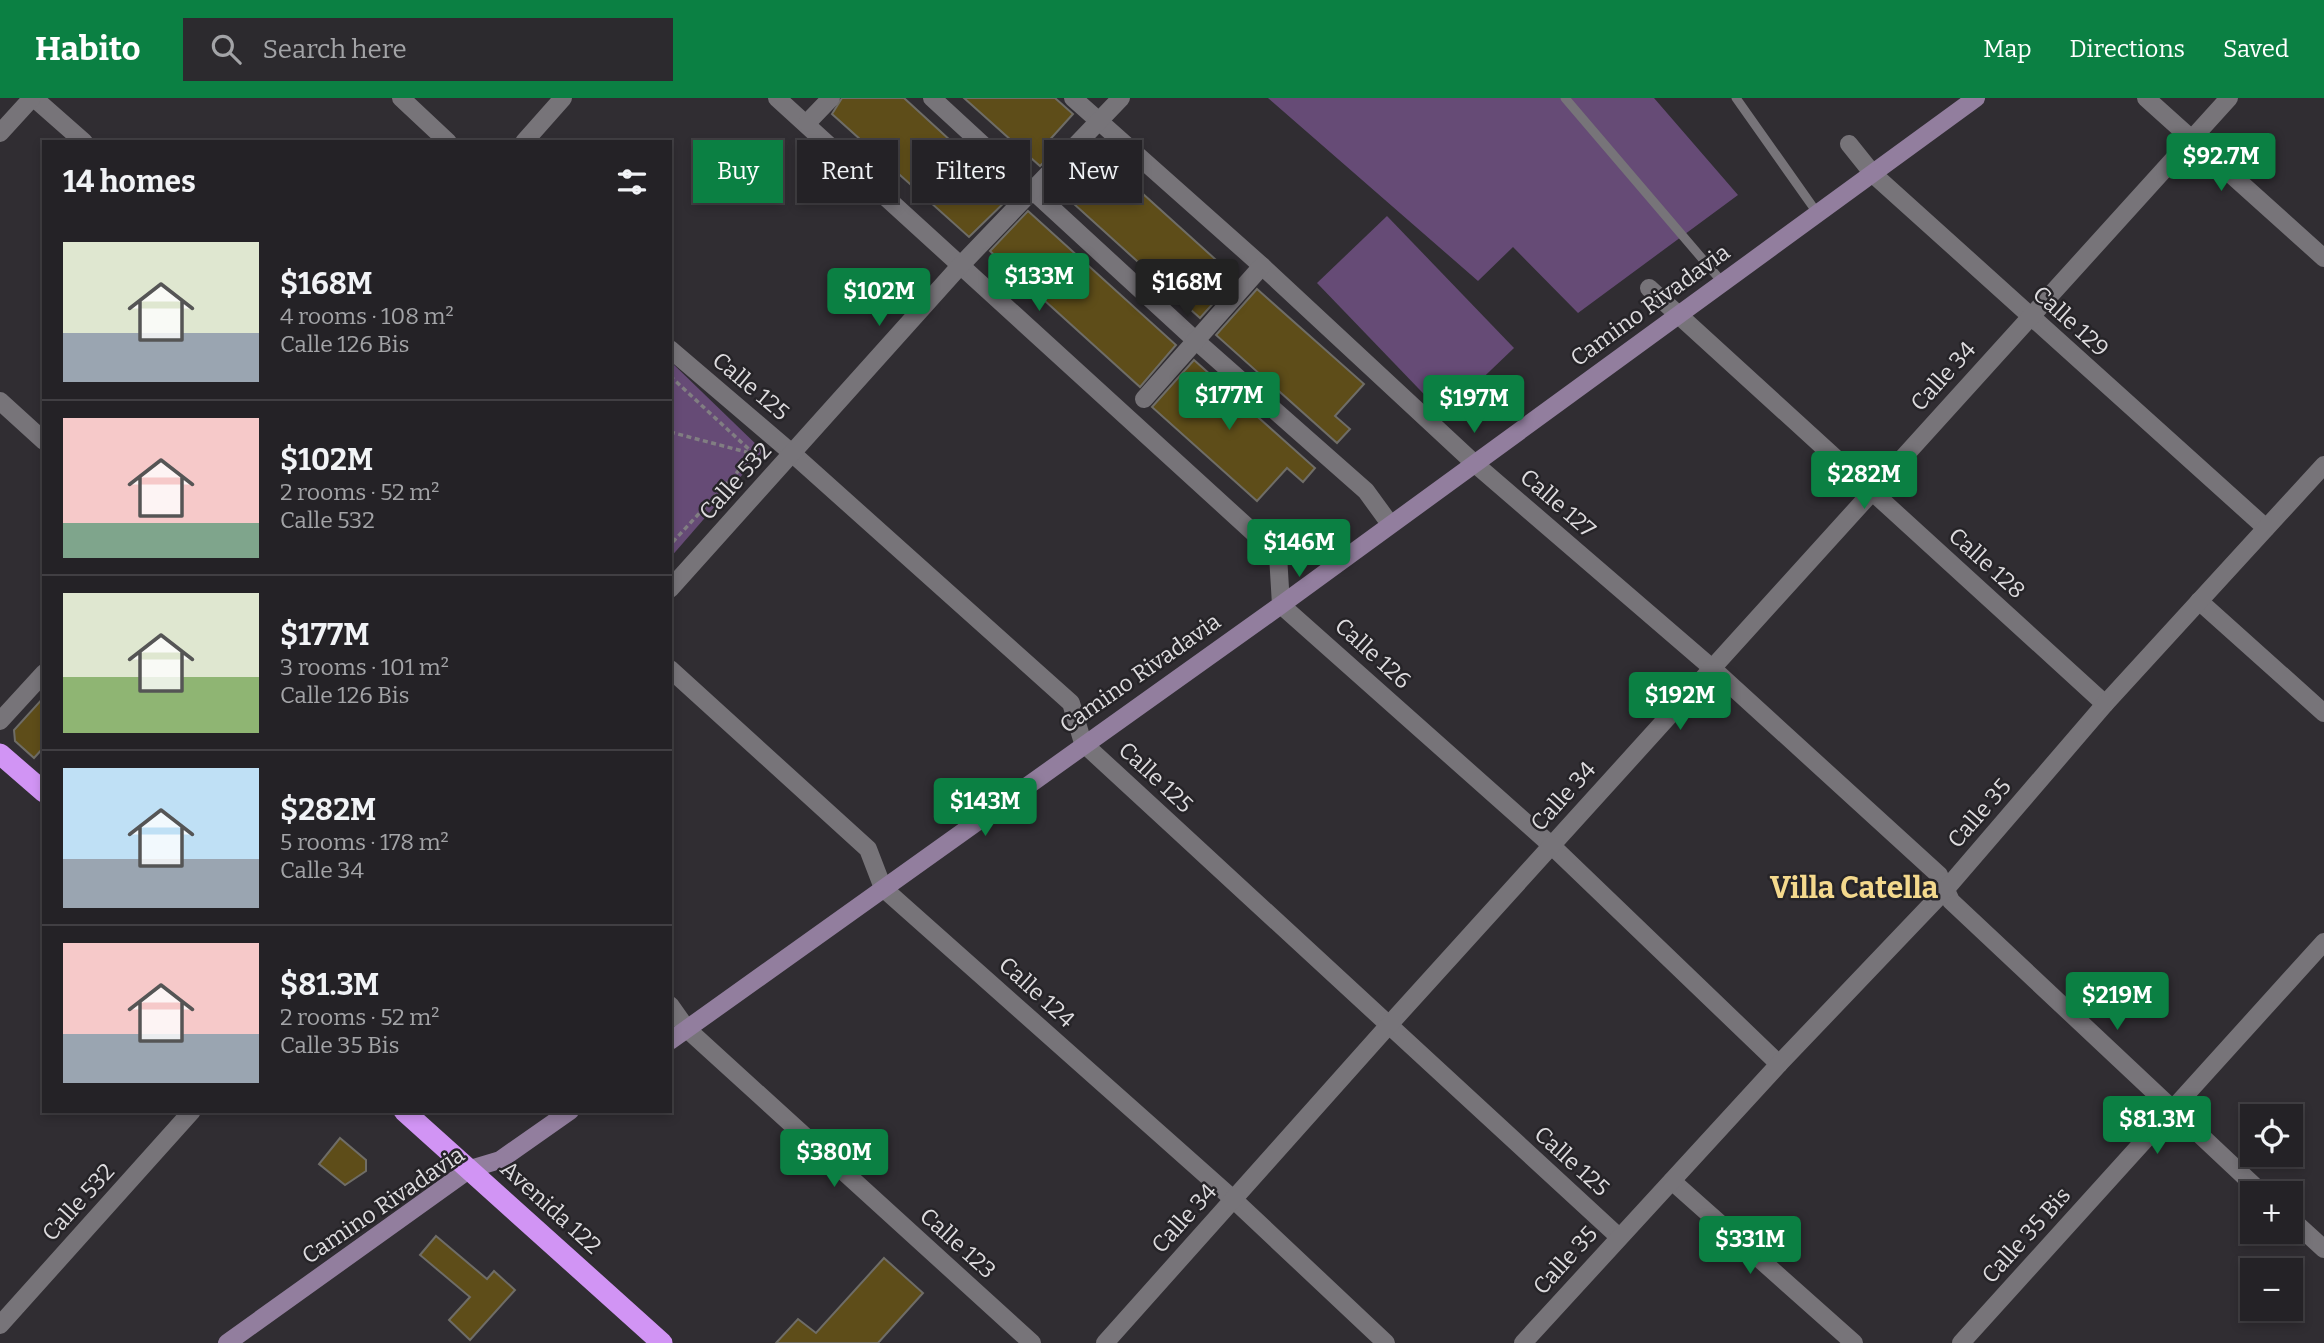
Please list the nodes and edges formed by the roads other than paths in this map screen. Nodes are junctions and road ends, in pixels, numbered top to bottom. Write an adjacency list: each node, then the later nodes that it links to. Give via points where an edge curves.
1 (33, 98): 16 (street); 17 (street)
2 (401, 98): 18 (street)
3 (563, 98): 19 (street)
4 (777, 98): 15 (street)
5 (831, 98): 15 (street)
6 (932, 98): 23 (street)
7 (1073, 98): 14 (street, Calle 127)
8 (1121, 98): 14 (street, Calle 532)
9 (1565, 98): 28 (lane)
10 (1736, 98): 24 (lane)
11 (1976, 98): 22 (main road, Camino Rivadavia)
12 (2146, 98): 20 (street)
13 (2229, 98): 20 (street, Calle 34)
14 (1099, 121): 23 (street, Calle 532); 26 (street, Calle 127)
15 (807, 123): 27 (street)
16 (0, 133)
17 (82, 140)
18 (446, 140)
19 (526, 140)
20 (2192, 142): 25 (street); 31 (street, Calle 34)
21 (1849, 144): 22 (street, Calle 129)
22 (1873, 174): 24 (main road, Camino Rivadavia); 31 (street, Calle 129)
23 (1033, 191): 27 (street, Calle 532); 32 (street)
24 (1818, 214): 28 (main road, Camino Rivadavia)
25 (2324, 258)
26 (1262, 266): 32 (street); 38 (street, Calle 127)
27 (960, 267): 37 (street, Calle 532); 45 (street, via 1278,555)
28 (1723, 283): 30 (main road, Camino Rivadavia)
29 (1650, 288): 30 (street, Calle 128)
30 (1679, 314): 38 (main road, Camino Rivadavia); 40 (street, Calle 128)
31 (2029, 316): 40 (street, Calle 34); 42 (street, Calle 129)
32 (1194, 340): 34 (street); 41 (street, via 1366,491)
33 (672, 351): 37 (street, Calle 125)
34 (1144, 399)
35 (0, 401): 36 (street)
36 (42, 439)
37 (793, 454): 43 (street, Calle 532); 52 (street, Calle 125, via 1071,703)
38 (1474, 463): 41 (main road, Camino Rivadavia); 46 (street, Calle 127)
39 (2324, 465): 42 (street, Calle 35)
40 (1872, 492): 46 (street, Calle 34); 49 (street, Calle 128)
41 (1390, 524): 45 (main road, Camino Rivadavia)
42 (2266, 528): 44 (street, Calle 35)
43 (672, 587)
44 (2199, 601): 49 (street, Calle 35); 50 (street)
45 (1281, 605): 52 (main road, Camino Rivadavia); 55 (street, Calle 126)
46 (1712, 668): 55 (street, Calle 34); 57 (street, Calle 127, via 1939,875)
47 (672, 671): 56 (street, Calle 124, via 868,849)
48 (42, 675): 51 (street)
49 (2105, 704): 57 (street, Calle 35)
50 (2324, 713)
51 (0, 721)
52 (1083, 743): 56 (main road, Camino Rivadavia); 60 (street, Calle 125)
53 (0, 754): 54 (highway)
54 (42, 790)
55 (1551, 845): 60 (street, Calle 34); 63 (street, Calle 126)
56 (884, 888): 61 (main road, Camino Rivadavia); 71 (street, Calle 124)
57 (1946, 889): 63 (street, Calle 35); 64 (street, via 1951,901)
58 (2324, 942): 64 (street, Calle 35 Bis)
59 (672, 1008): 61 (street, Calle 123)
60 (1388, 1026): 71 (street, Calle 34); 73 (street, Calle 125)
61 (687, 1029): 62 (main road, Camino Rivadavia); 78 (street, Calle 123)
62 (672, 1040)
63 (1779, 1064): 69 (street, Calle 35)
64 (2172, 1111): 70 (street); 83 (street, Calle 35 Bis)
65 (190, 1113): 75 (street, Calle 532)
66 (406, 1113): 68 (highway, Avenida 122)
67 (567, 1113): 68 (main road, Camino Rivadavia, via 500,1160)
68 (470, 1169): 76 (main road, Camino Rivadavia); 77 (highway, Avenida 122)
69 (1672, 1181): 73 (street, Calle 35); 82 (street)
70 (2249, 1181)
71 (1233, 1199): 79 (street, Calle 34); 80 (street, Calle 124)
72 (2303, 1230): 74 (street)
73 (1619, 1237): 81 (street, Calle 35)
74 (2324, 1249)
75 (0, 1325)
76 (227, 1343)
77 (662, 1343)
78 (1032, 1343)
79 (1105, 1343)
80 (1386, 1343)
81 (1523, 1343)
82 (1854, 1343)
83 (1961, 1343)

